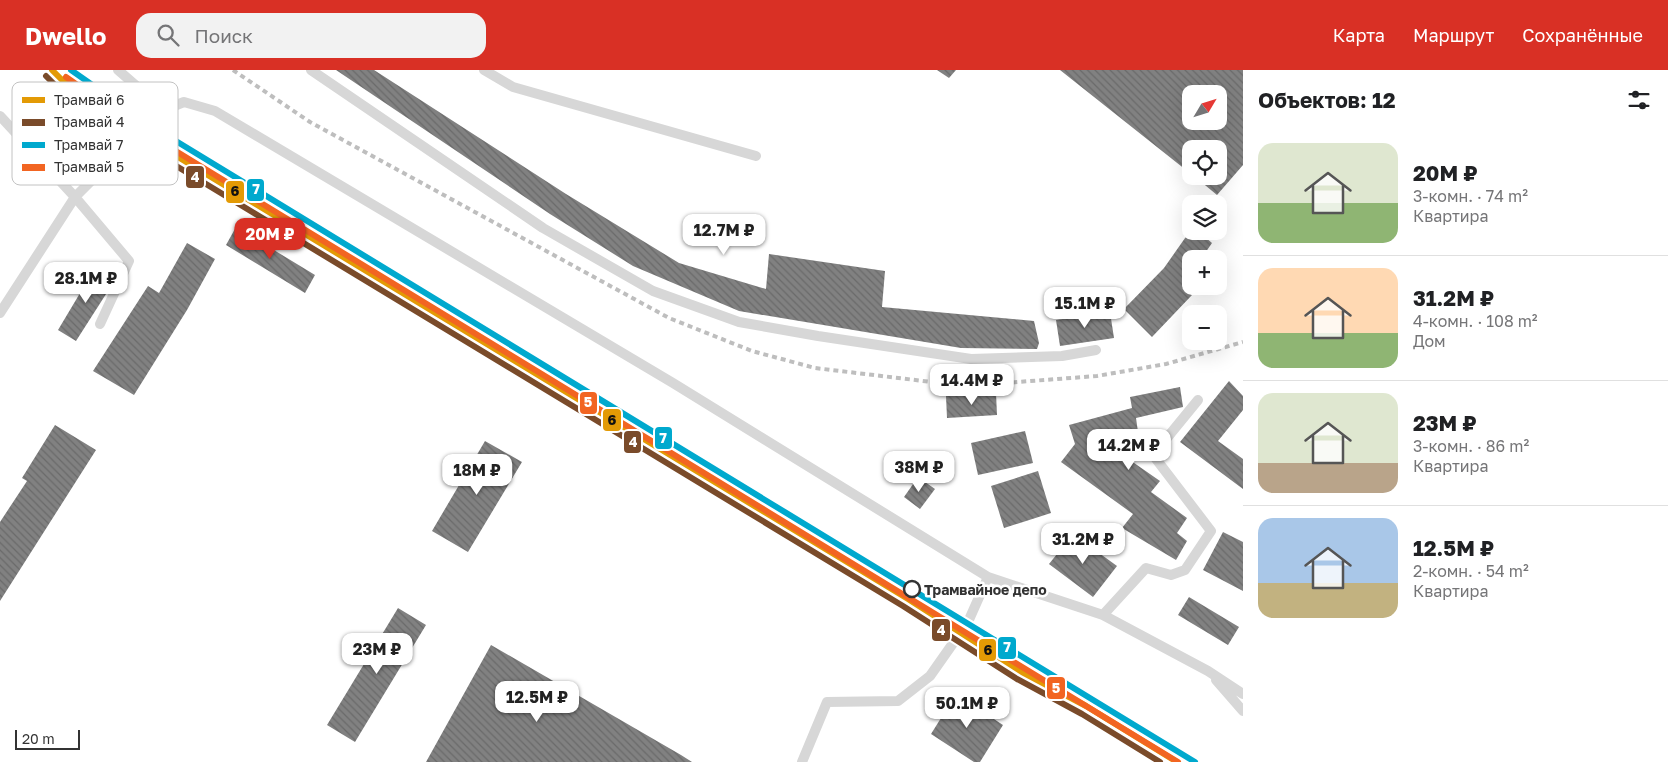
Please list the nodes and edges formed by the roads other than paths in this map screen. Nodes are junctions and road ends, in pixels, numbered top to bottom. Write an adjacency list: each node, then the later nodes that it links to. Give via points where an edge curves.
1 (118, 70): 4 (lane)
2 (311, 70): 14 (lane, via 543,228 653,290 739,322 971,359 1062,356)
3 (484, 70): 8 (lane, via 513,87)
4 (132, 82)
5 (178, 104): 16 (lane, via 184,102 215,111 664,378)
6 (0, 116): 7 (lane)
7 (12, 129)
8 (756, 156)
9 (64, 185): 11 (lane)
10 (87, 185): 11 (lane)
11 (75, 197): 12 (lane); 13 (lane, via 129,261)
12 (0, 313)
13 (100, 324)
14 (1096, 350)
15 (1198, 400): 17 (lane, via 1153,455 1211,531 1185,570 1171,575 1146,568)
16 (988, 577): 17 (lane); 21 (lane, via 968,622 930,676 898,701 827,702)
17 (1103, 615): 18 (lane)
18 (1208, 671): 19 (lane); 20 (lane)
19 (1243, 694)
20 (1243, 712)
21 (802, 762)

